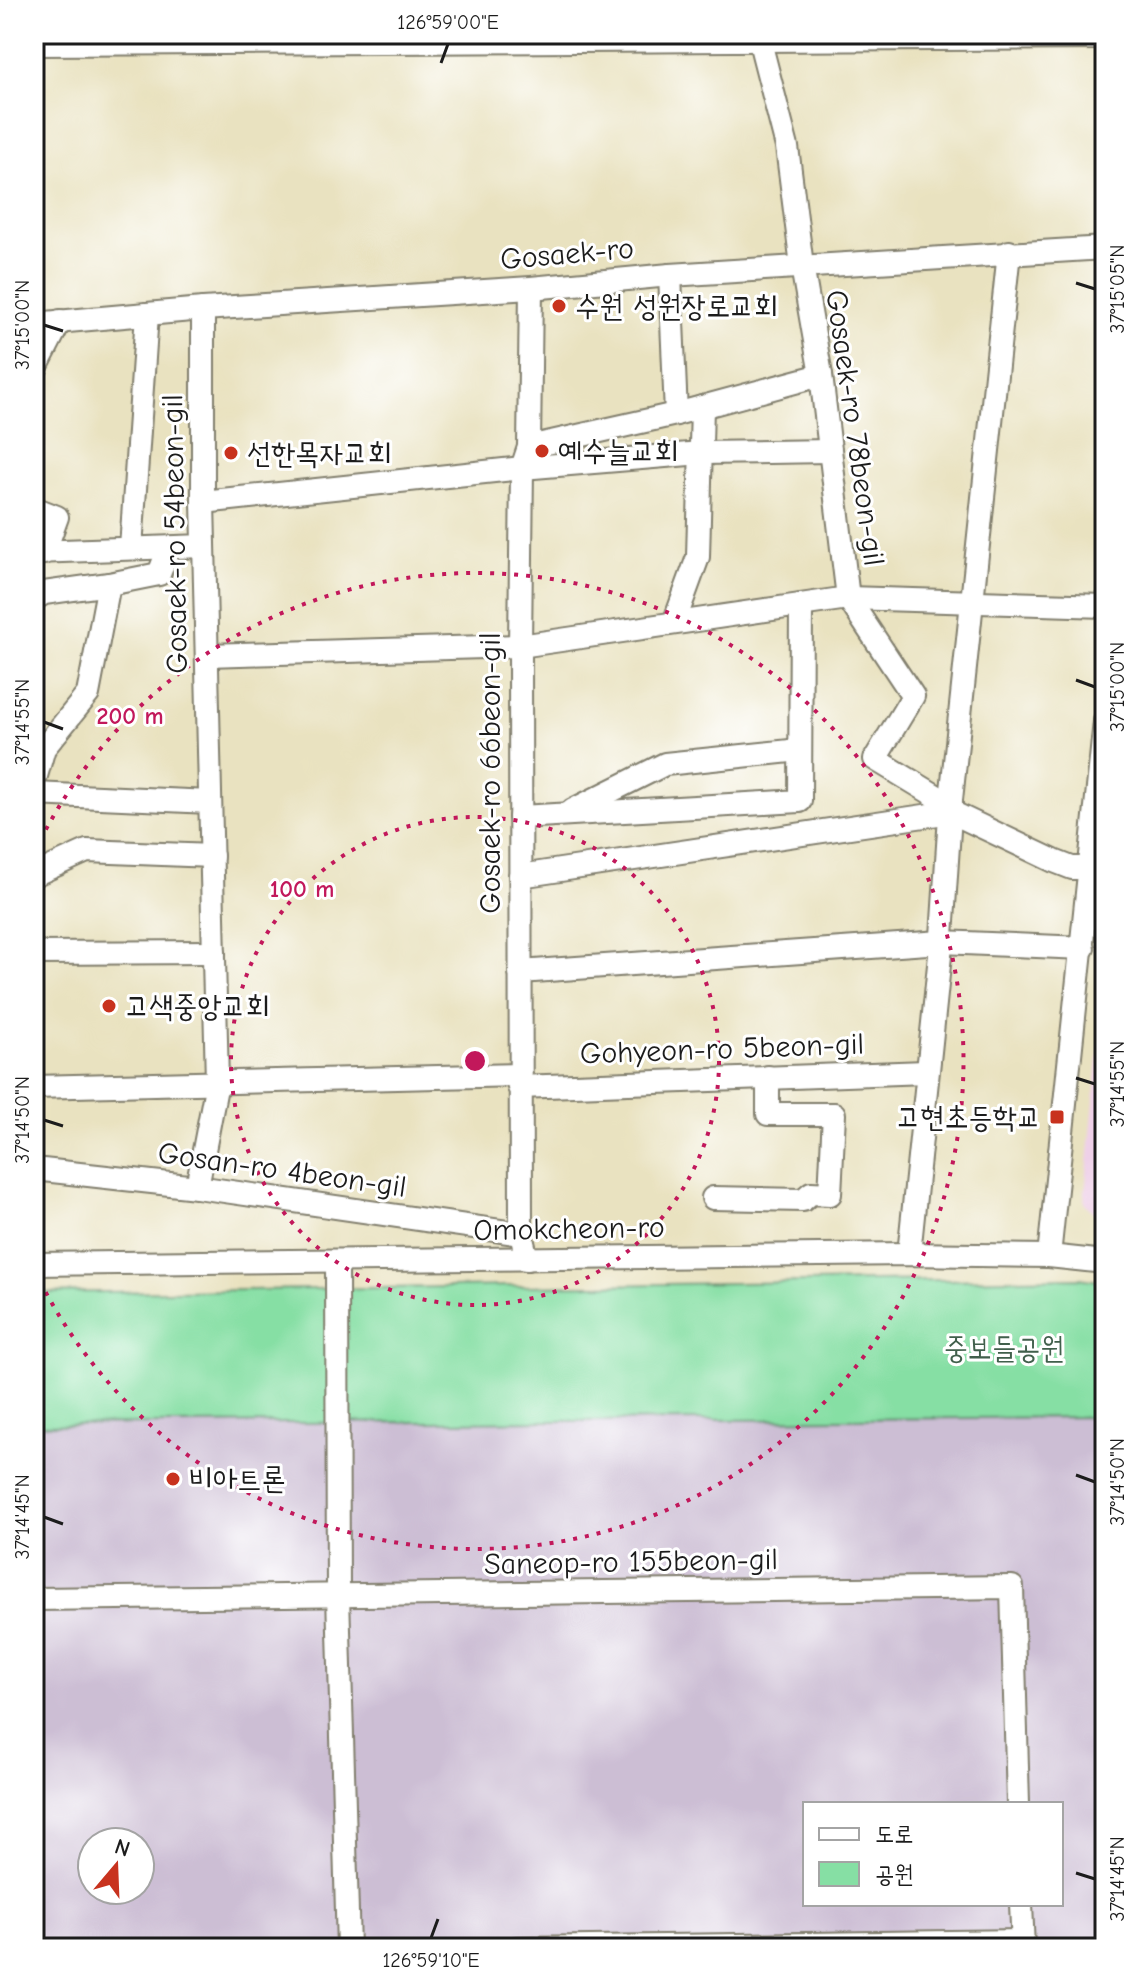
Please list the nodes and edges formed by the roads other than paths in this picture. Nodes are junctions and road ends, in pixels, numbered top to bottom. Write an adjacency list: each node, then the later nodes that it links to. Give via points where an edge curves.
1 (759, 35): 2 (main road); 3 (main road); 7 (street, Gosaek-ro 78beon-gil, via 787,147)
2 (1105, 36)
3 (187, 39): 4 (main road)
4 (34, 42)
5 (1105, 248): 6 (street, Gosaek-ro)
6 (1009, 252): 7 (street, Gosaek-ro); 30 (street)
7 (802, 266): 8 (street, Gosaek-ro); 15 (street, Gosaek-ro 78beon-gil)
8 (670, 275): 9 (street, Gosaek-ro); 17 (street)
9 (531, 288): 10 (street, Gosaek-ro); 20 (street, Gosaek-ro 66beon-gil)
10 (203, 309): 11 (street, Gosaek-ro); 21 (street, Gosaek-ro 54beon-gil)
11 (147, 314): 12 (street, Gosaek-ro); 24 (street)
12 (60, 321): 13 (street, Gosaek-ro); 14 (street)
13 (34, 324)
14 (34, 372)
15 (821, 375): 16 (street); 18 (street, Gosaek-ro 78beon-gil)
16 (702, 407): 17 (street); 19 (street)
17 (676, 414): 20 (street)
18 (830, 451): 19 (street); 28 (street, Gosaek-ro 78beon-gil)
19 (701, 453): 20 (street); 33 (street, via 698,557)
20 (525, 458): 21 (street); 34 (street, Gosaek-ro 66beon-gil)
21 (203, 502): 23 (street, Gosaek-ro 54beon-gil)
22 (34, 508): 26 (street, via 57,517)
23 (204, 546): 25 (street); 35 (street, Gosaek-ro 54beon-gil)
24 (131, 548): 25 (street); 26 (street)
25 (169, 548): 27 (street, via 159,574)
26 (39, 552)
27 (109, 584): 29 (street); 38 (street, via 88,694 44,748)
28 (848, 598): 30 (street); 31 (street); 41 (street, via 913,696 875,759)
29 (34, 599)
30 (974, 602): 32 (street); 41 (street)
31 (801, 605): 33 (street); 37 (street)
32 (1105, 606)
33 (674, 623): 34 (street)
34 (520, 646): 35 (street); 43 (street, Gosaek-ro 66beon-gil)
35 (207, 655): 40 (street, Gosaek-ro 54beon-gil)
36 (1105, 721): 45 (street)
37 (800, 750): 42 (street, via 665,764); 42 (street, via 800,801)
38 (34, 783)
39 (34, 794): 40 (street)
40 (210, 802): 44 (street, Gosaek-ro 54beon-gil)
41 (951, 808): 45 (street, via 1054,861); 47 (street); 48 (street)
42 (565, 814): 43 (street)
43 (520, 817): 47 (street, Gosaek-ro 66beon-gil)
44 (212, 856): 46 (street, via 87,851); 50 (street, Gosaek-ro 54beon-gil)
45 (1091, 868): 49 (street)
46 (34, 875)
47 (520, 876): 52 (street, Gosaek-ro 66beon-gil)
48 (941, 942): 49 (street); 52 (street); 53 (street)
49 (1083, 948): 63 (street)
50 (214, 952): 51 (street); 56 (street, Gosaek-ro 54beon-gil)
51 (34, 953)
52 (520, 972): 55 (street, Gosaek-ro 66beon-gil)
53 (926, 1072): 54 (street, Gohyeon-ro 5beon-gil); 62 (street)
54 (768, 1077): 55 (street, Gohyeon-ro 5beon-gil); 60 (street, via 768,1114 834,1114 837,1190 811,1193 803,1200)
55 (520, 1081): 56 (street, Gohyeon-ro 5beon-gil); 61 (street, Gosaek-ro 66beon-gil)
56 (217, 1082): 57 (street, Gohyeon-ro 5beon-gil); 59 (street, Gosaek-ro 54beon-gil)
57 (34, 1087)
58 (34, 1169): 59 (street, Gosan-ro 4beon-gil)
59 (197, 1187): 61 (street, Gosan-ro 4beon-gil)
60 (713, 1198)
61 (521, 1234): 64 (street, Gosaek-ro 66beon-gil)
62 (909, 1254): 63 (street, Omokcheon-ro); 64 (street, Omokcheon-ro)
63 (1049, 1256): 66 (street, Omokcheon-ro)
64 (527, 1259): 65 (street, Omokcheon-ro)
65 (337, 1261): 67 (street, Omokcheon-ro); 68 (street)
66 (1105, 1262)
67 (34, 1264)
68 (338, 1595): 69 (street, Saneop-ro 155beon-gil); 70 (street, Saneop-ro 155beon-gil, via 1012,1587); 74 (street)
69 (34, 1599)
70 (1018, 1802)
71 (1021, 1906): 72 (street)
72 (1022, 1945): 73 (street)
73 (688, 1947): 75 (street)
74 (348, 1948)
75 (518, 1948)

